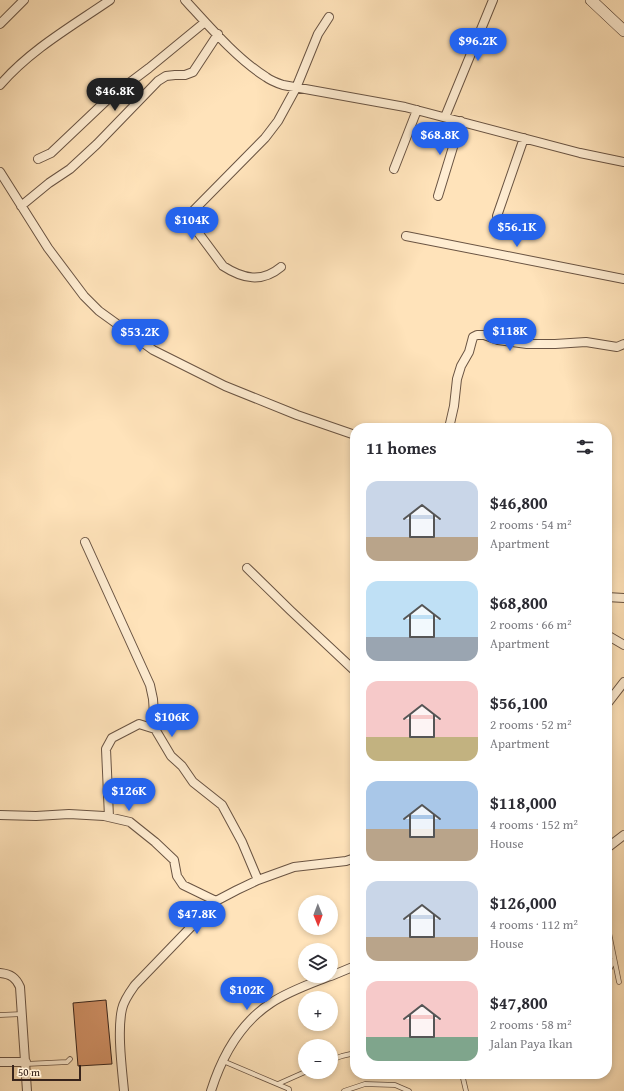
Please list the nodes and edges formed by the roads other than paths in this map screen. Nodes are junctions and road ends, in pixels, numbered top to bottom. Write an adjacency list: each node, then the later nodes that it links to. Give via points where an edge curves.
1 (24, 0): 8 (street)
2 (110, 0): 11 (street, via 31,55)
3 (185, 0): 7 (street)
4 (493, 0): 14 (street)
5 (591, 0): 9 (main road)
6 (329, 17): 12 (street, via 318,34)
7 (205, 22): 10 (street); 17 (street, via 108,99 51,153)
8 (0, 24)
9 (624, 31)
10 (218, 34): 12 (street, via 248,64 267,78); 22 (street, via 193,72 166,76 158,81 70,169)
11 (0, 85)
12 (296, 88): 13 (street); 25 (street, via 278,121 265,138 190,216 194,227 223,266 230,270 256,278 274,273)
13 (417, 110): 14 (street); 19 (street)
14 (445, 117): 15 (street)
15 (461, 122): 16 (street); 21 (street)
16 (524, 138): 18 (street); 23 (street)
17 (38, 159)
18 (624, 162)
19 (394, 169)
20 (0, 172): 22 (street)
21 (438, 196)
22 (21, 206): 29 (street, via 84,296 99,312 153,350 225,386)
23 (497, 216)
24 (406, 236): 26 (street)
25 (281, 267)
26 (624, 279)
27 (624, 344): 28 (street, via 617,347 586,342 527,344 477,335 473,337 457,379)
28 (450, 423)
29 (350, 433)
30 (85, 542): 39 (street, via 150,685)
31 (247, 568): 36 (street)
32 (612, 597): 33 (street)
33 (624, 598)
34 (612, 638): 35 (street)
35 (624, 645)
36 (350, 666)
37 (624, 682): 38 (street)
38 (612, 696)
39 (155, 729): 41 (street, via 139,724 112,738 106,749); 45 (street, via 171,756 193,782 222,806 242,842)
40 (0, 815): 41 (street, via 69,814)
41 (109, 817): 46 (street, via 130,822 156,842 174,860 177,876 183,885)
42 (624, 835): 43 (street)
43 (612, 844)
44 (350, 860): 45 (street, via 294,868)
45 (258, 880): 46 (street)
46 (216, 901): 67 (street, via 127,996 120,1024)
47 (612, 949): 48 (lane)
48 (614, 960): 49 (lane); 53 (lane)
49 (612, 964)
50 (350, 968): 52 (street)
51 (0, 973): 55 (street, via 17,980)
52 (338, 973)
53 (619, 982)
54 (313, 983): 60 (street, via 270,1004 238,1035)
55 (23, 1014): 56 (lane); 62 (street)
56 (0, 1015)
57 (350, 1054): 58 (lane)
58 (338, 1057)
59 (70, 1059): 62 (lane, via 67,1062)
60 (222, 1061): 65 (lane); 68 (street)
61 (0, 1062): 62 (street)
62 (26, 1063): 66 (street)
63 (298, 1075): 65 (lane)
64 (463, 1079): 72 (lane)
65 (278, 1084): 69 (lane)
66 (27, 1091)
67 (124, 1091)
68 (211, 1091)
69 (289, 1091)
70 (344, 1091): 71 (lane, via 365,1084 395,1085)
71 (409, 1091)
72 (466, 1091)

